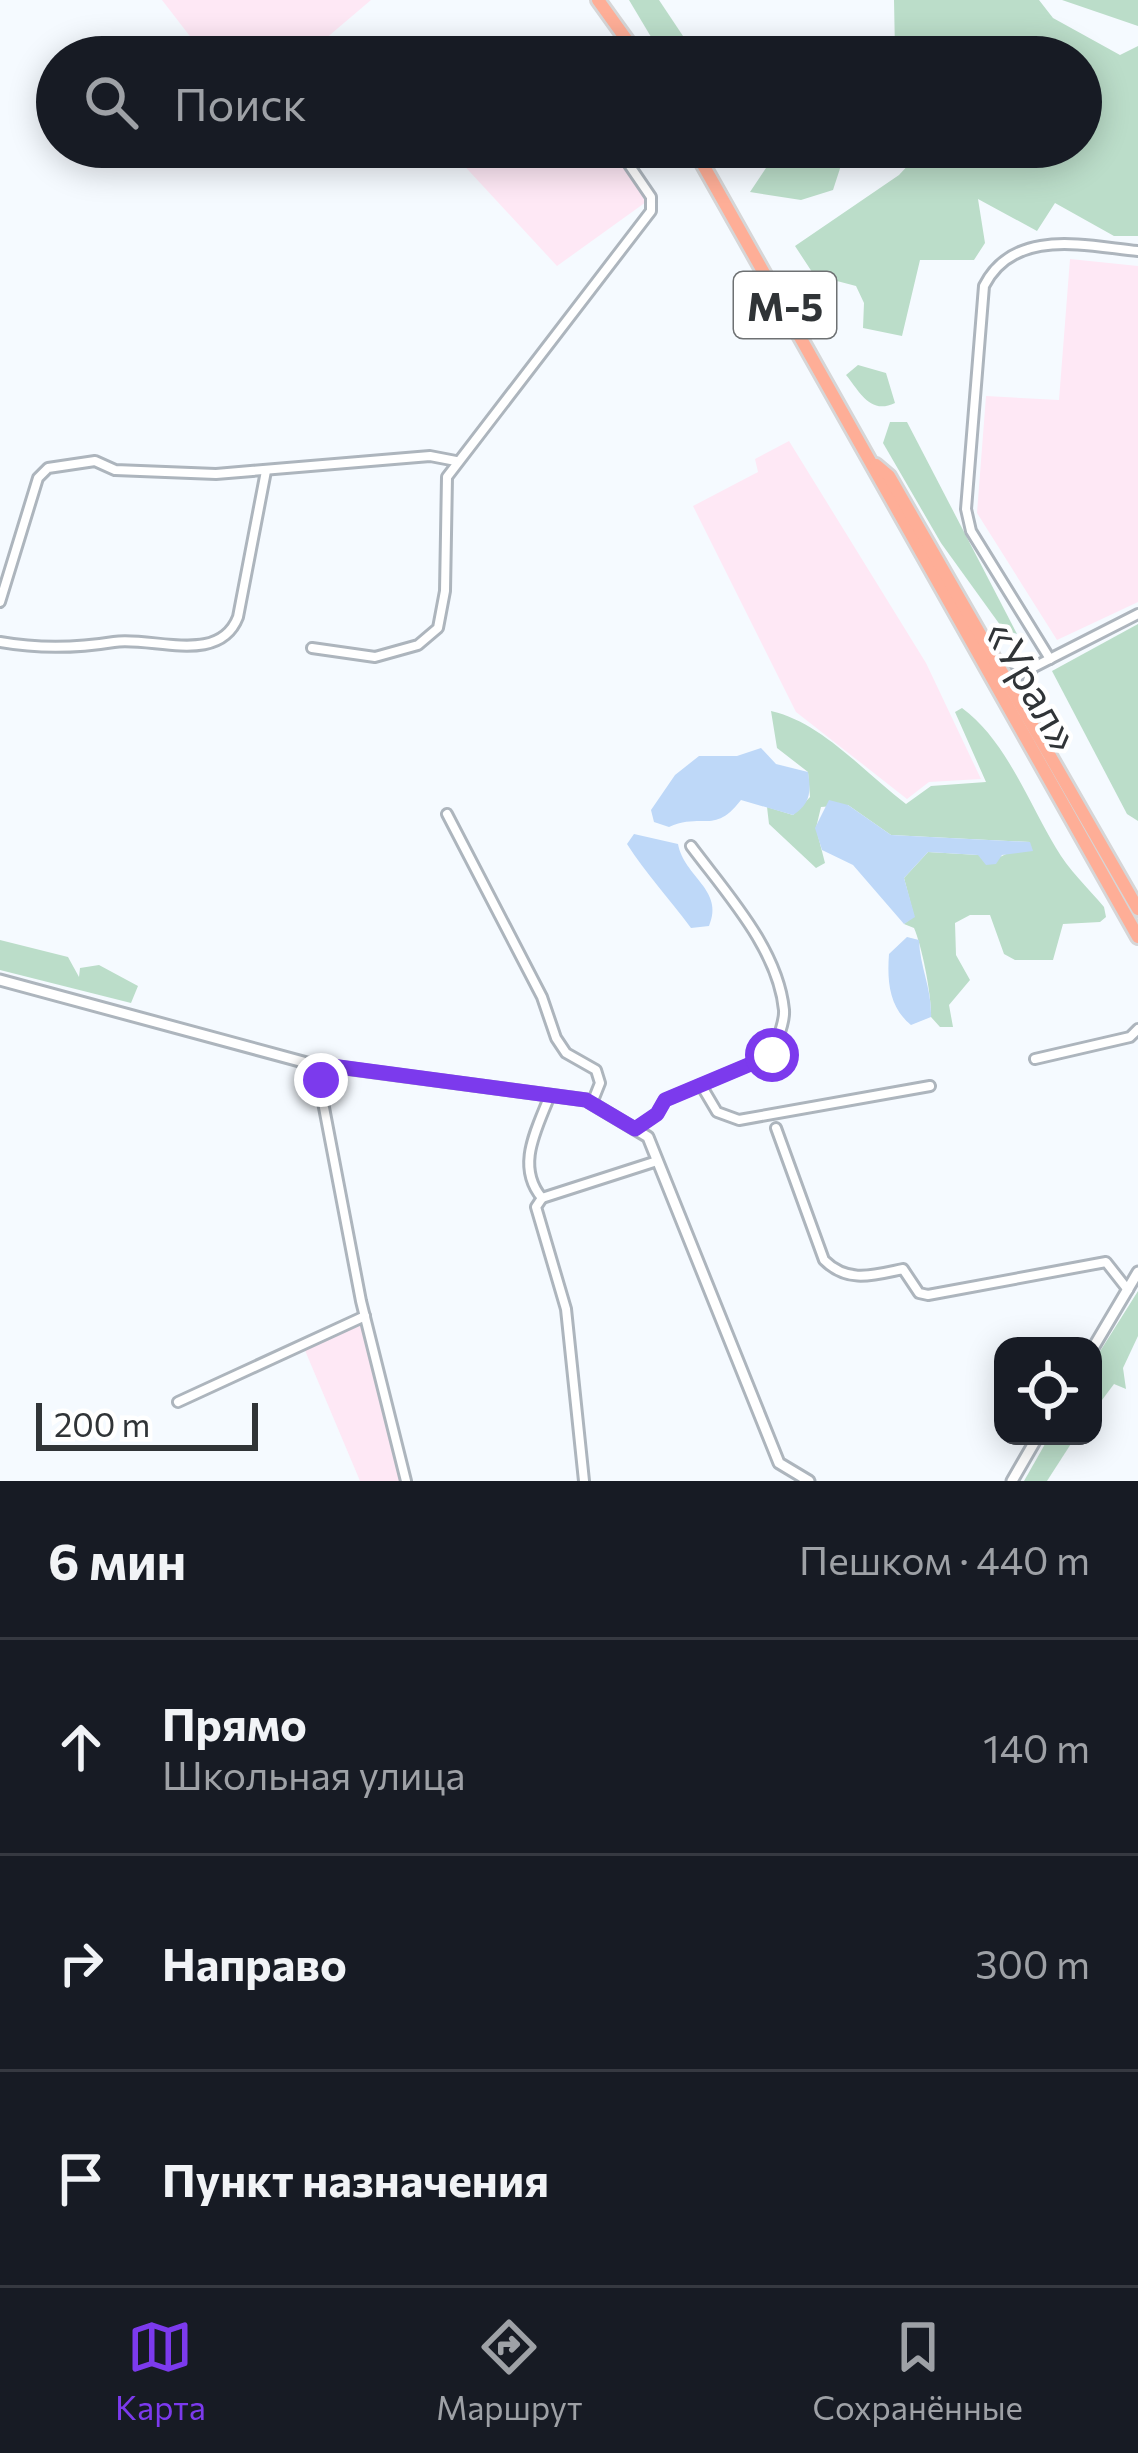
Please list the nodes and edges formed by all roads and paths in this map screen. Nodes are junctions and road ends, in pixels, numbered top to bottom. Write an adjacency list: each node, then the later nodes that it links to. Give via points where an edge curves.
1 (598, 0): 2 (highway)
2 (624, 36)
3 (631, 168): 6 (street, via 652,211)
4 (705, 168): 7 (highway, «Урал» / М-5)
5 (1138, 250): 14 (street, via 1052,242 1006,259 985,286 965,509)
6 (456, 461): 8 (street, via 430,456); 12 (street, via 443,488 438,628 418,645 375,657)
7 (875, 464): 13 (highway, «Урал» / М-5, via 890,476); 20 (highway, «Урал» / М-5)
8 (266, 470): 9 (street, via 116,470 95,461 48,468 38,478); 11 (street, via 230,630 180,647)
9 (0, 602)
10 (1138, 614): 14 (street)
11 (0, 642)
12 (312, 648)
13 (997, 659): 15 (street); 16 (highway, «Урал» / М-5)
14 (1050, 659): 15 (street)
15 (1032, 668): 16 (street)
16 (1022, 703): 19 (highway, «Урал» / М-5)
17 (447, 814): 28 (street, via 556,1038 596,1070 601,1083)
18 (692, 846): 25 (street, via 745,918 778,980 785,1015 772,1055)
19 (1138, 909)
20 (1138, 937)
21 (0, 980): 24 (street)
22 (1138, 1029): 23 (street)
23 (1035, 1059)
24 (324, 1065): 27 (street); 35 (street, via 322,1097)
25 (700, 1085): 26 (street, via 717,1112 739,1120); 30 (street, via 665,1100)
26 (930, 1086)
27 (550, 1095): 28 (street); 32 (street, via 529,1151)
28 (592, 1103): 30 (street)
29 (776, 1128): 34 (street, via 835,1271 857,1278 903,1269 928,1295 1106,1262)
30 (635, 1129): 31 (street, via 648,1137)
31 (657, 1161): 32 (street); 41 (street, via 779,1463)
32 (542, 1198): 40 (street, via 536,1207 566,1309)
33 (1138, 1272): 34 (street)
34 (1128, 1290): 36 (street)
35 (364, 1316): 37 (street); 39 (street)
36 (1100, 1337)
37 (178, 1402)
38 (1033, 1445): 42 (street)
39 (406, 1481)
40 (584, 1481)
41 (809, 1481)
42 (1012, 1481)

